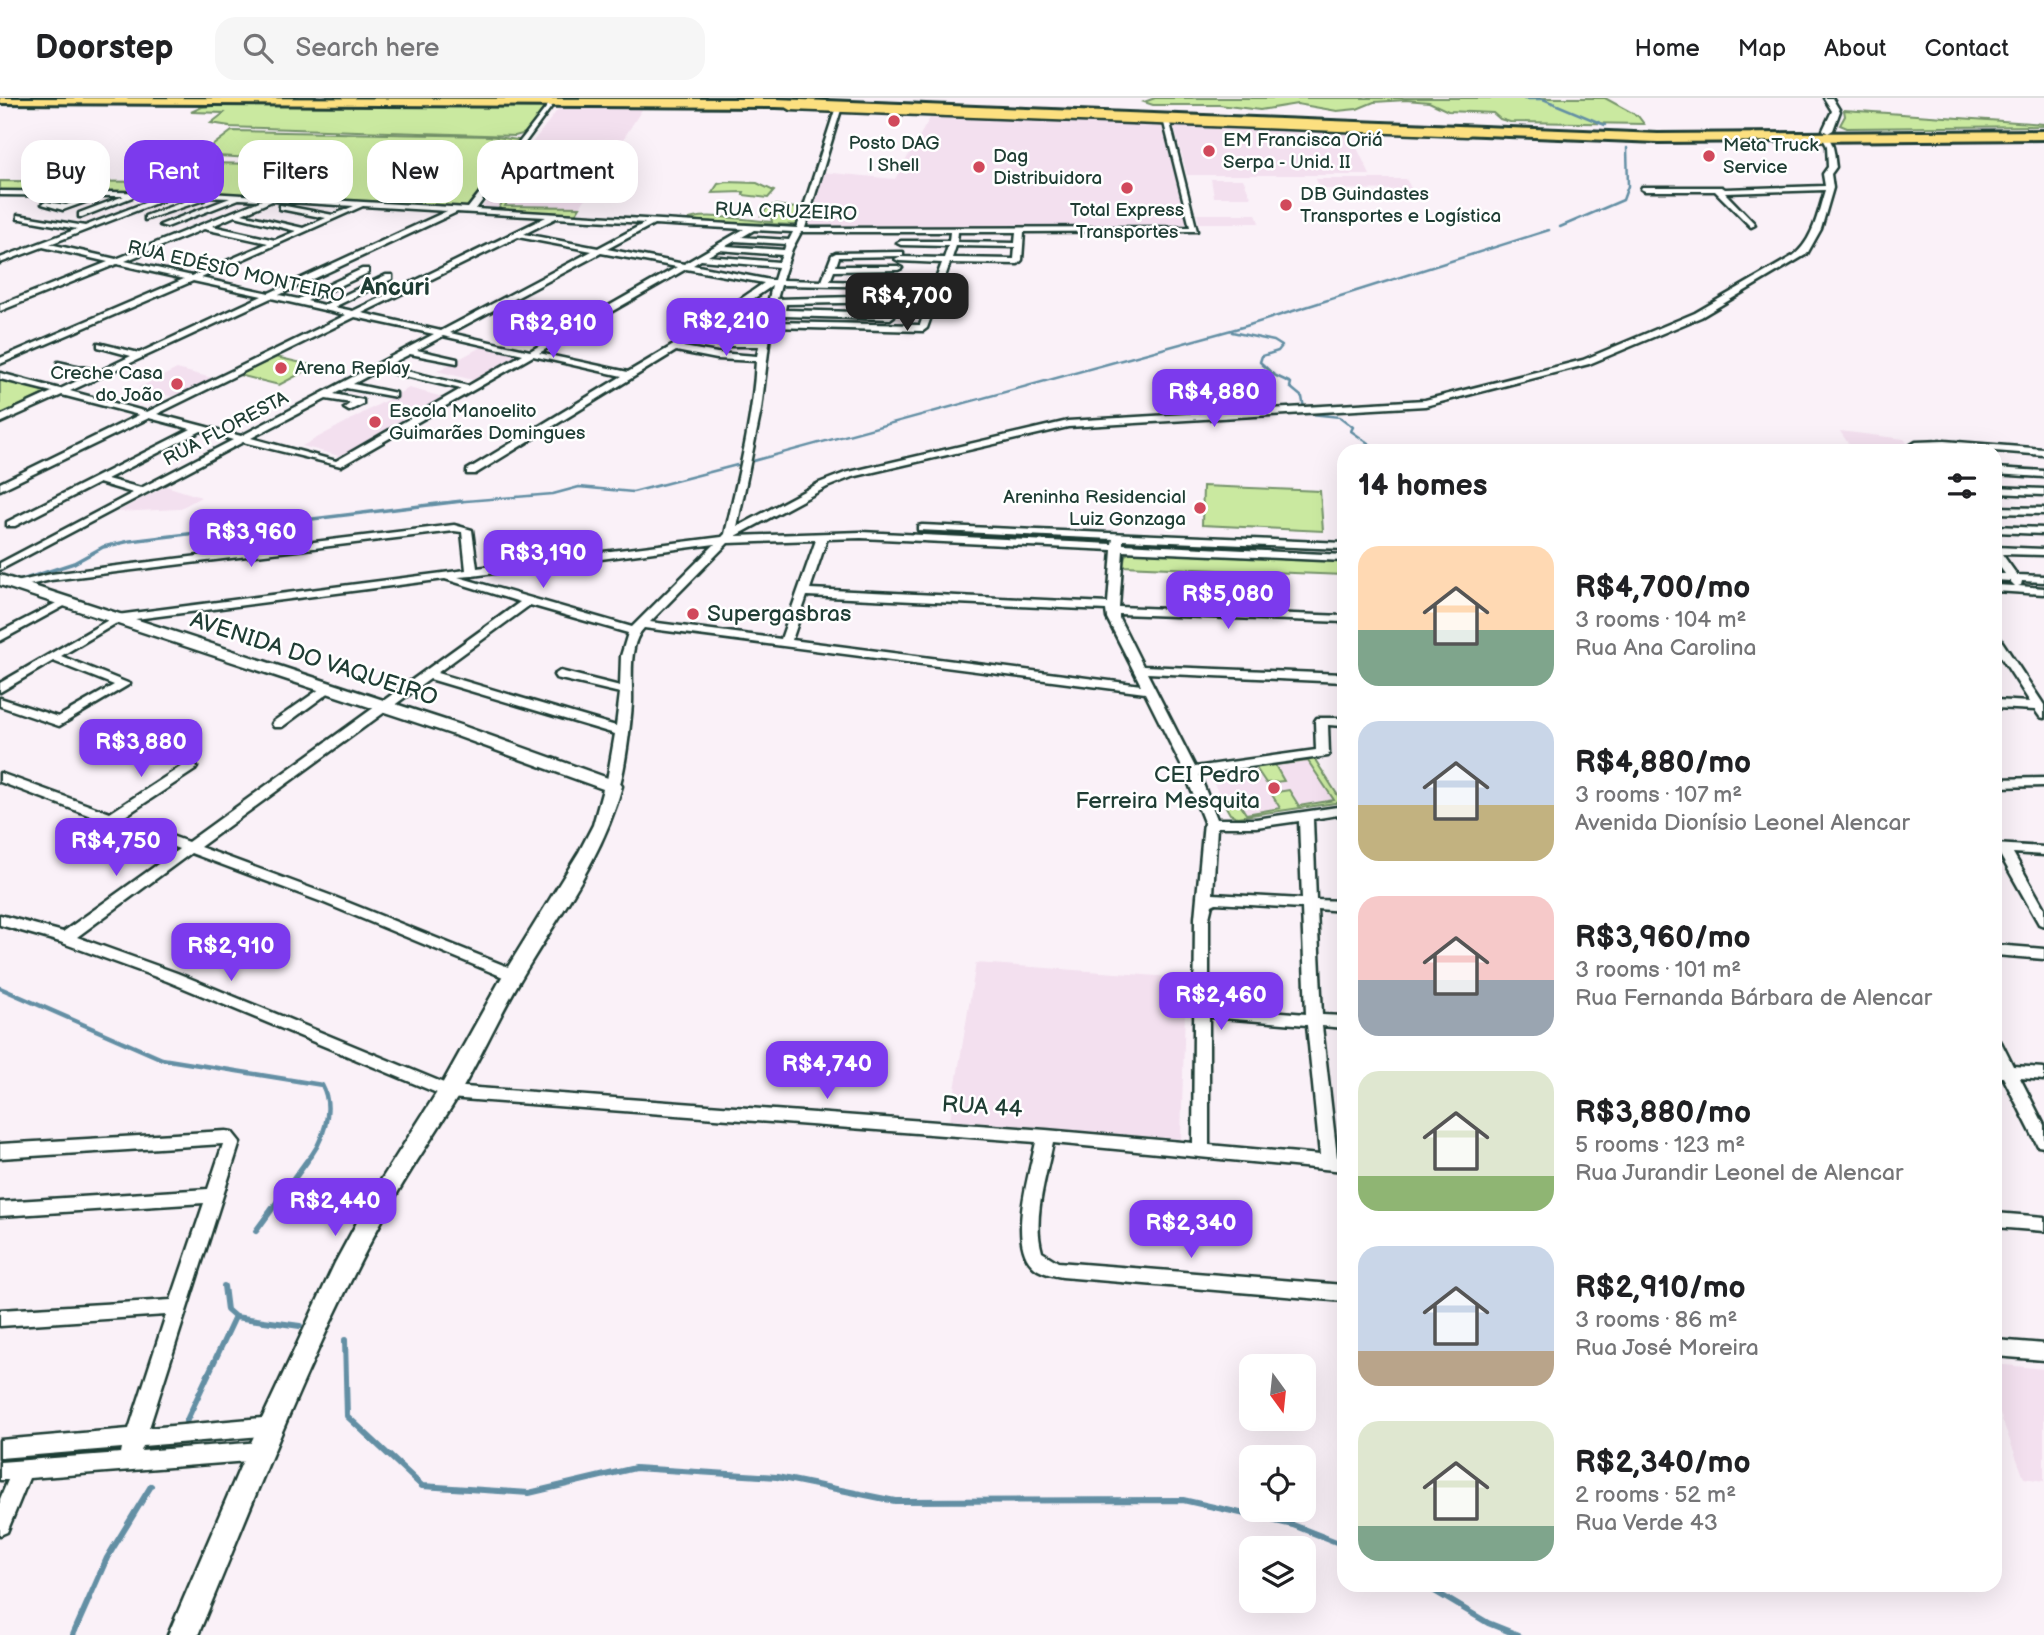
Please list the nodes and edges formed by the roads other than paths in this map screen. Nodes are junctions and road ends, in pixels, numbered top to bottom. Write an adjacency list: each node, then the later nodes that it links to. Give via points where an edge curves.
1 (484, 98): 6 (highway)
2 (883, 98): 7 (highway, via 966,101)
3 (1828, 98): 12 (street, via 1836,111)
4 (0, 99): 5 (highway)
5 (553, 101): 6 (highway); 35 (street)
6 (840, 105): 7 (highway); 8 (main road); 49 (street, via 802,227)
7 (996, 109): 8 (highway); 10 (highway)
8 (1046, 118): 9 (main road)
9 (1167, 123): 13 (main road); 52 (street, RUA CRUZEIRO, via 1194,229)
10 (1375, 123): 13 (highway); 15 (highway)
11 (2044, 127): 14 (highway)
12 (1828, 130): 14 (highway); 14 (highway); 15 (highway); 17 (street)
13 (1475, 133): 15 (highway)
14 (1889, 133): 16 (highway)
15 (1757, 134)
16 (2044, 135)
17 (1829, 188): 19 (street); 130 (street, via 1817,229 1796,258 1698,315 1586,362 1425,403 1128,418 1033,430 849,475)
18 (1645, 189): 19 (street)
19 (1722, 189): 44 (street, via 1719,192)
20 (0, 193): 21 (street, RUA CRUZEIRO)
21 (21, 193)
22 (238, 197): 43 (street)
23 (124, 199): 37 (street)
24 (79, 203): 30 (street, via 65,208)
25 (151, 203): 47 (street)
26 (188, 203): 41 (street)
27 (263, 203): 36 (street)
28 (311, 203): 33 (street)
29 (348, 203): 31 (street, RUA CRUZEIRO)
30 (46, 204)
31 (364, 204): 34 (street, RUA CRUZEIRO); 39 (street)
32 (281, 206): 33 (street)
33 (296, 209): 39 (street)
34 (456, 210): 35 (street, RUA CRUZEIRO); 79 (street)
35 (470, 211): 40 (street, RUA CRUZEIRO)
36 (234, 214): 45 (street); 48 (street)
37 (82, 215)
38 (21, 216): 47 (street)
39 (333, 217): 48 (street)
40 (555, 217): 42 (street, RUA CRUZEIRO); 53 (street)
41 (148, 218)
42 (653, 222): 46 (street, RUA CRUZEIRO); 62 (street, RUA FLORESTA)
43 (164, 225)
44 (1751, 225)
45 (203, 226): 55 (street); 67 (street)
46 (752, 228): 49 (street, RUA CRUZEIRO); 54 (street)
47 (87, 229): 60 (street)
48 (304, 230): 55 (street)
49 (796, 230): 50 (street, RUA CRUZEIRO); 56 (street)
50 (902, 230): 51 (street, RUA CRUZEIRO); 57 (street)
51 (954, 230): 52 (street, RUA CRUZEIRO); 58 (street)
52 (1020, 230): 59 (street)
53 (518, 235): 62 (street); 85 (street)
54 (735, 239): 56 (street); 61 (street)
55 (276, 242): 74 (street)
56 (791, 242): 63 (street)
57 (901, 243): 58 (street); 65 (street)
58 (953, 243): 59 (street); 68 (street)
59 (1018, 244): 68 (street, via 1018,260 1010,262)
60 (43, 245): 66 (street); 67 (street, RUA EDÉSIO MONTEIRO)
61 (718, 248): 63 (street); 64 (street)
62 (601, 250): 70 (street); 88 (street, RUA FLORESTA)
63 (787, 253): 69 (street)
64 (701, 258): 69 (street); 70 (street)
65 (899, 260): 68 (street); 71 (street); 71 (street, via 837,254); 76 (street)
66 (0, 261)
67 (116, 261): 74 (street, RUA EDÉSIO MONTEIRO); 83 (street)
68 (946, 261): 75 (street)
69 (784, 265): 77 (street)
70 (687, 266): 77 (street); 94 (street)
71 (831, 269): 78 (street)
72 (365, 271): 81 (street)
73 (389, 277): 84 (street)
74 (192, 279): 79 (street, RUA EDÉSIO MONTEIRO); 97 (street)
75 (938, 281): 76 (street); 86 (street, via 925,323)
76 (897, 282): 78 (street); 80 (street)
77 (776, 283): 78 (street); 82 (street); 89 (street)
78 (825, 284)
79 (271, 296): 81 (street, RUA EDÉSIO MONTEIRO); 95 (street)
80 (895, 299): 82 (street); 86 (street)
81 (298, 302): 84 (street, RUA EDÉSIO MONTEIRO)
82 (778, 302): 86 (street, via 780,312 785,313); 87 (street)
83 (0, 308)
84 (324, 308): 85 (street, RUA EDÉSIO MONTEIRO)
85 (354, 314): 88 (street, RUA EDÉSIO MONTEIRO); 110 (street)
86 (889, 321): 87 (street)
87 (768, 324): 90 (street)
88 (441, 334): 93 (street, RUA FLORESTA); 94 (street, RUA EDÉSIO MONTEIRO)
89 (691, 337): 90 (street); 92 (street)
90 (764, 344): 96 (street)
91 (100, 345): 95 (street)
92 (675, 348): 96 (street); 102 (street)
93 (410, 351): 98 (street); 100 (street, RUA FLORESTA)
94 (533, 354): 102 (street, RUA EDÉSIO MONTEIRO); 105 (street)
95 (141, 356): 101 (street)
96 (761, 359): 130 (street, via 760,389)
97 (0, 361)
98 (454, 361)
99 (61, 364): 101 (street)
100 (377, 368): 104 (street, RUA FLORESTA); 105 (street)
101 (103, 374): 106 (street)
102 (628, 375): 118 (street)
103 (0, 376): 106 (street)
104 (345, 385): 107 (street); 108 (street, RUA FLORESTA)
105 (471, 389): 113 (street, via 337,464)
106 (60, 393): 110 (street); 111 (street)
107 (393, 395)
108 (327, 396): 109 (street, via 360,402); 113 (street, RUA FLORESTA)
109 (349, 408)
110 (149, 415): 112 (street); 121 (street)
111 (0, 420)
112 (200, 428): 113 (street); 120 (street)
113 (242, 440): 122 (street, RUA FLORESTA)
114 (2002, 449): 115 (street)
115 (2044, 453): 116 (street)
116 (2002, 454)
117 (2002, 471): 119 (street)
118 (471, 472)
119 (2044, 474)
120 (102, 477): 122 (street); 127 (street)
121 (0, 487)
122 (148, 490): 143 (street, RUA FLORESTA)
123 (2002, 490): 124 (street)
124 (2044, 492)
125 (2002, 510): 126 (street)
126 (2044, 512)
127 (11, 524)
128 (2002, 529): 129 (street)
129 (2044, 531)
130 (730, 535): 131 (street); 132 (street, via 863,526); 138 (street); 153 (street)
131 (823, 535): 132 (street); 147 (street)
132 (1118, 542): 133 (street); 136 (street); 150 (street)
133 (1337, 547)
134 (2002, 551): 135 (street)
135 (2044, 552)
136 (1337, 558)
137 (2002, 562): 141 (street)
138 (472, 573): 139 (street); 143 (street, via 467,530 454,528)
139 (444, 577): 149 (street); 151 (street)
140 (2002, 577): 141 (street)
141 (2013, 578): 142 (street); 145 (street)
142 (2044, 579)
143 (8, 580): 148 (street, AVENIDA DO VAQUEIRO)
144 (2002, 589): 145 (street)
145 (2022, 590): 146 (street)
146 (2044, 591)
147 (803, 592): 150 (street); 155 (street)
148 (64, 602): 151 (street, AVENIDA DO VAQUEIRO); 154 (street)
149 (527, 603): 153 (street); 159 (street)
150 (1112, 608): 152 (street); 158 (street)
151 (117, 618): 157 (street); 163 (street, AVENIDA DO VAQUEIRO)
152 (1337, 619)
153 (637, 627): 155 (street); 165 (street, via 626,656)
154 (0, 637)
155 (785, 643): 164 (street)
156 (2002, 656): 169 (street)
157 (52, 657): 162 (street); 166 (street, via 123,682 122,687 70,718 55,721)
158 (1139, 669): 161 (street); 164 (street)
159 (427, 674): 168 (street); 172 (street)
160 (560, 675): 165 (street)
161 (1337, 678)
162 (0, 688)
163 (327, 688): 168 (street, AVENIDA DO VAQUEIRO); 171 (street)
164 (1149, 690): 174 (street)
165 (626, 691): 172 (street)
166 (0, 702)
167 (2002, 705): 169 (street)
168 (384, 706): 178 (street, AVENIDA DO VAQUEIRO); 183 (street)
169 (2040, 710)
170 (1337, 722): 174 (street, via 1321,721 1323,753)
171 (278, 724)
172 (623, 732): 178 (street)
173 (190, 768): 181 (street)
174 (1191, 771): 182 (street)
175 (0, 777): 181 (street)
176 (2044, 782): 177 (street)
177 (2002, 783)
178 (613, 786): 195 (street, via 598,835)
179 (1337, 811): 180 (street)
180 (1306, 815): 182 (street); 188 (street)
181 (110, 819): 183 (street)
182 (1211, 822): 187 (street)
183 (188, 847): 192 (street); 195 (street)
184 (2002, 848): 185 (street)
185 (2044, 851)
186 (2002, 853): 191 (street)
187 (1205, 902): 188 (street, via 1214,898); 196 (street)
188 (1310, 903): 189 (street); 197 (street)
189 (1337, 905)
190 (0, 920): 192 (street, RUA 44)
191 (2044, 921)
192 (65, 938): 202 (street, RUA 44)
193 (2002, 951): 194 (street)
194 (2044, 954)
195 (513, 975): 202 (street)
196 (1202, 1011): 197 (street); 206 (street)
197 (1314, 1020): 198 (street); 207 (street)
198 (1337, 1022)
199 (2002, 1071): 201 (street)
200 (2002, 1073): 204 (street)
201 (2044, 1074)
202 (449, 1091): 203 (street, RUA 44); 217 (street, via 382,1198 344,1270)
203 (1046, 1136): 206 (street, RUA 44); 212 (street, via 1029,1237 1040,1262 1062,1270)
204 (2044, 1141)
205 (0, 1151): 208 (street, via 226,1137 232,1145)
206 (1201, 1152): 207 (street, RUA 44)
207 (1336, 1163)
208 (215, 1195): 209 (street); 213 (street)
209 (0, 1209)
210 (2002, 1221): 211 (street)
211 (2044, 1224)
212 (1337, 1292)
213 (178, 1307): 214 (street); 218 (street)
214 (0, 1318)
215 (2002, 1349): 216 (street)
216 (2044, 1352)
217 (273, 1426): 218 (street); 220 (street)
218 (136, 1438): 219 (street); 221 (street)
219 (0, 1449)
220 (261, 1451): 221 (street); 225 (street)
221 (128, 1461): 222 (street)
222 (22, 1469): 223 (street); 224 (street)
223 (0, 1471)
224 (0, 1525)
225 (183, 1635)

